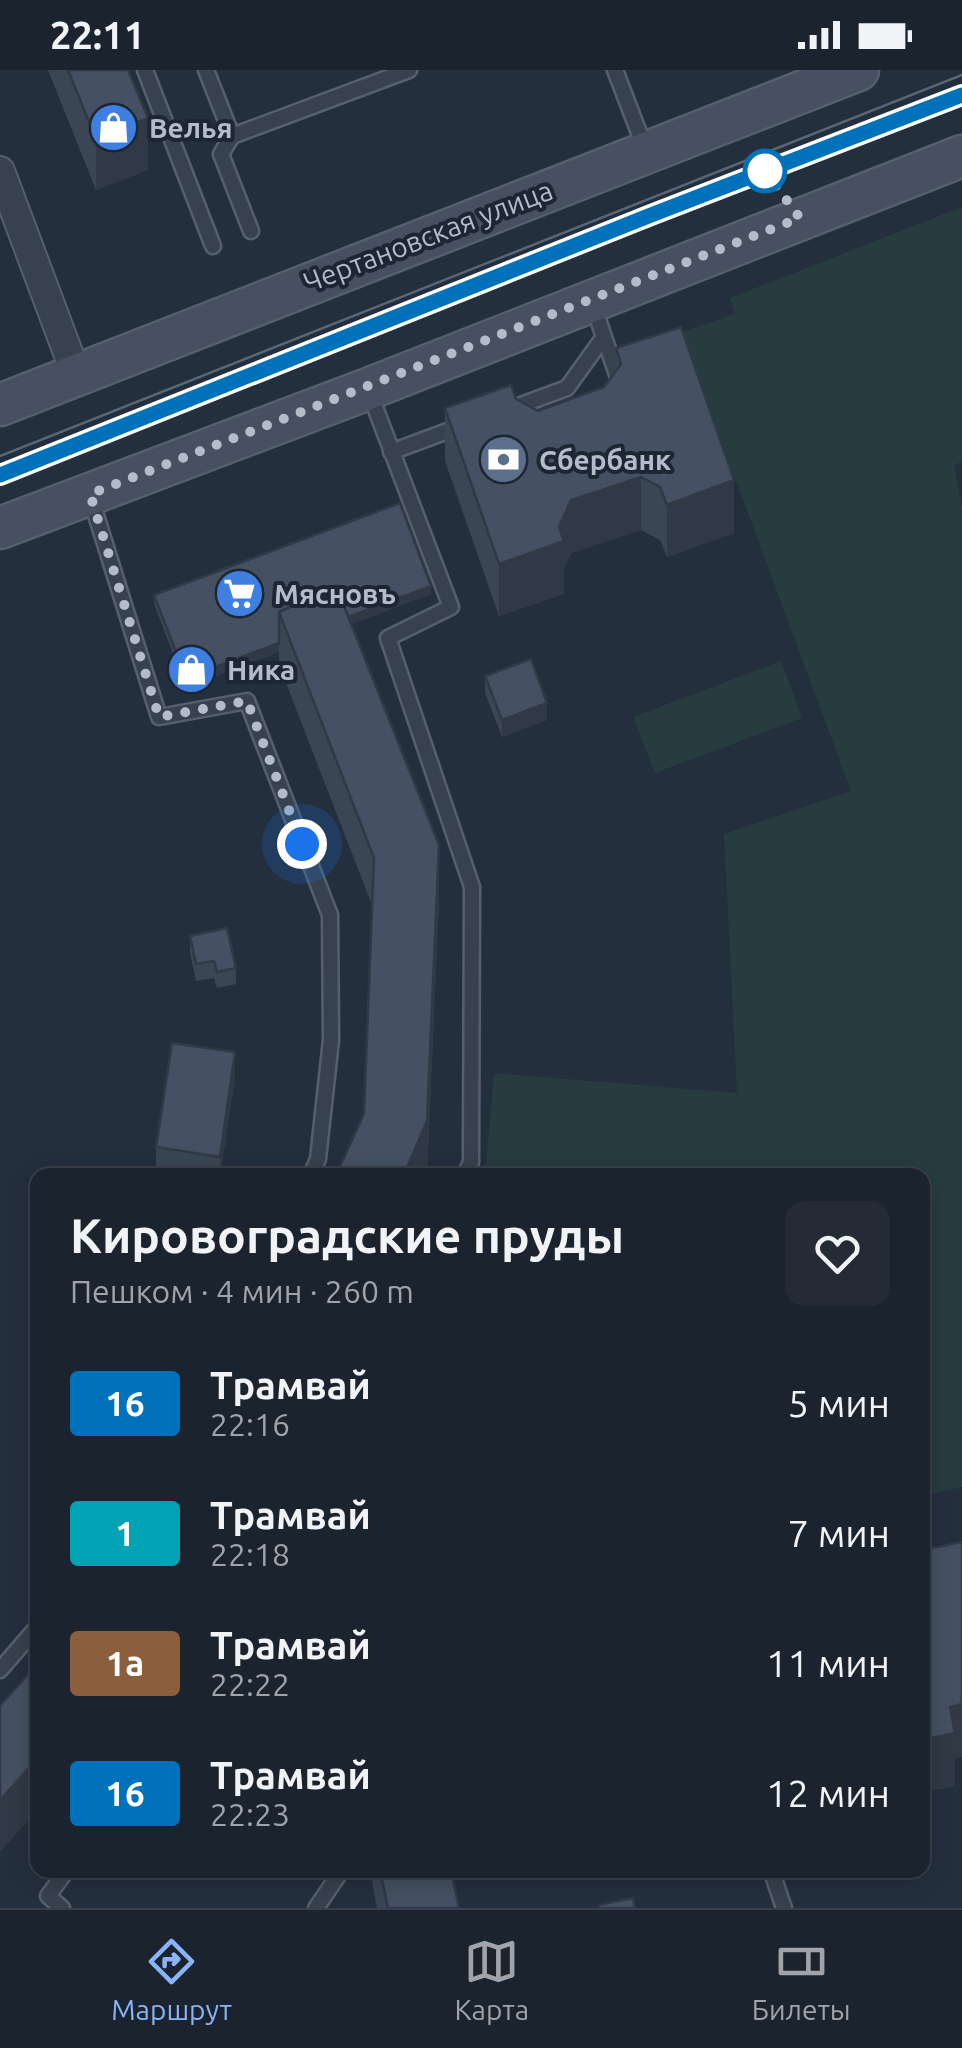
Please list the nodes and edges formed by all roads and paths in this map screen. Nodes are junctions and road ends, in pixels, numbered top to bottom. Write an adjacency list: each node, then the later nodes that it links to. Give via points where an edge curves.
1 (145, 70): 11 (lane)
2 (206, 70): 6 (lane)
3 (409, 70): 6 (lane)
4 (615, 70): 7 (lane)
5 (858, 70): 7 (main road, Чертановская улица)
6 (232, 136): 10 (lane, via 221,154)
7 (646, 152): 14 (main road, Чертановская улица)
8 (962, 156): 12 (main road)
9 (0, 171): 14 (street)
10 (251, 232)
11 (213, 246)
12 (591, 300): 13 (lane); 15 (main road)
13 (603, 338): 16 (lane); 18 (lane, via 567,388)
14 (76, 374): 17 (main road, Чертановская улица)
15 (368, 388): 20 (lane); 21 (main road)
16 (626, 398)
17 (0, 405)
18 (494, 414)
19 (476, 421): 20 (lane)
20 (392, 452): 24 (lane, via 451,607 388,638 472,887)
21 (90, 494): 22 (main road); 23 (lane, via 159,717 247,701 330,915 331,1040)
22 (0, 528)
23 (314, 1168)
24 (468, 1168)
25 (30, 1635): 26 (lane)
26 (0, 1670)
27 (62, 1878): 30 (lane, via 48,1896)
28 (337, 1878): 31 (lane)
29 (774, 1878): 32 (lane)
30 (62, 1908)
31 (316, 1908)
32 (784, 1908)

